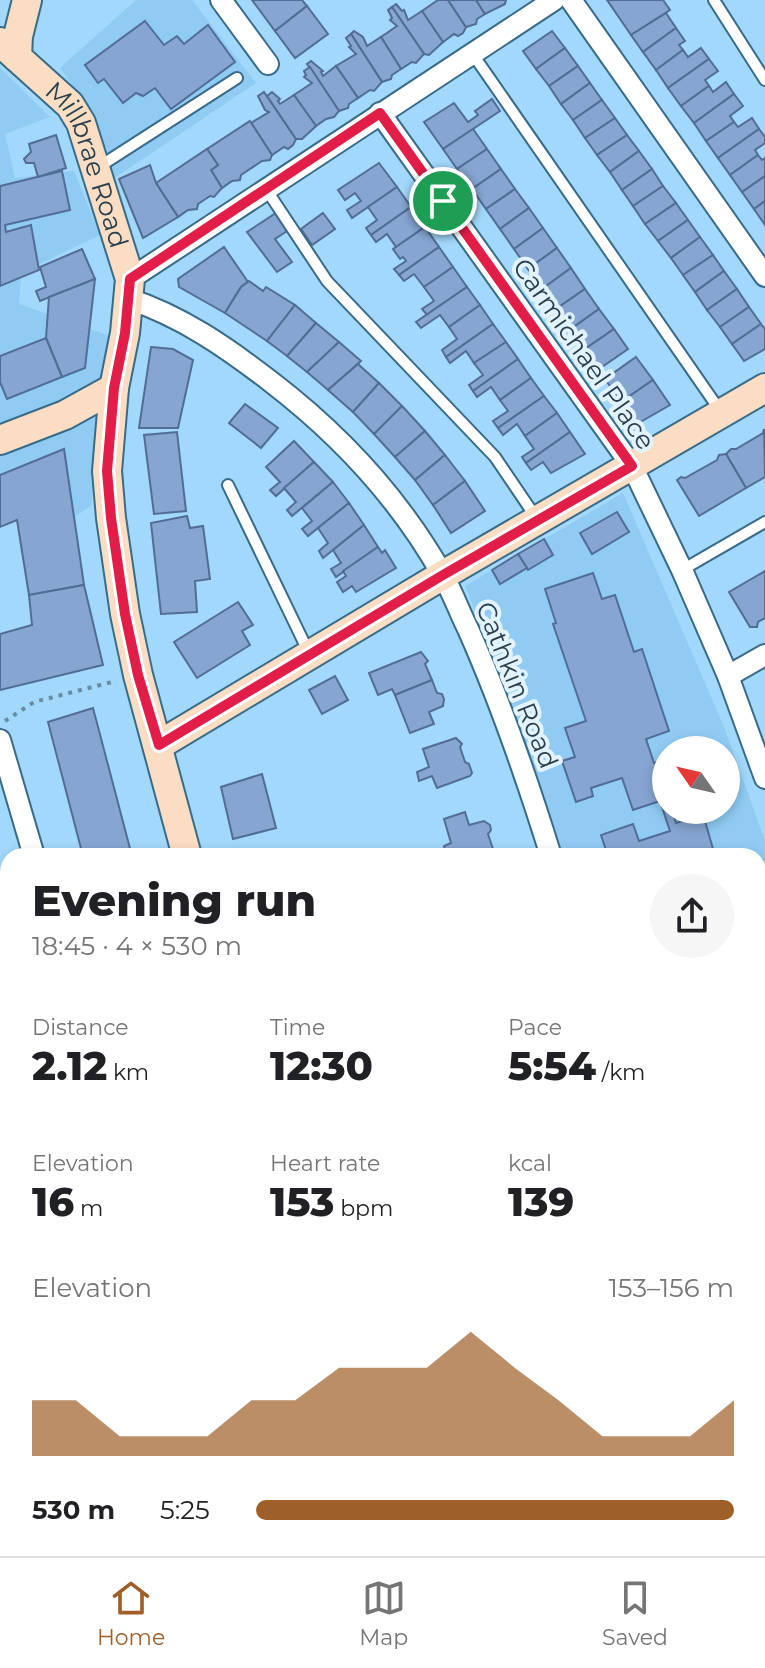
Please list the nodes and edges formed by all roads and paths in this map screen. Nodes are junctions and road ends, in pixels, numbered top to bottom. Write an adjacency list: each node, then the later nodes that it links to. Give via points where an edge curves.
1 (8, 0): 7 (street)
2 (27, 0): 8 (street, Millbrae Road, via 18,36)
3 (221, 0): 10 (street)
4 (554, 0): 9 (street)
5 (571, 0): 16 (street)
6 (714, 0): 12 (lane)
7 (0, 8)
8 (8, 50): 14 (street, Millbrae Road, via 70,105)
9 (472, 53): 13 (street); 20 (lane)
10 (268, 64)
11 (237, 78): 14 (lane)
12 (765, 80)
13 (380, 113): 15 (street); 23 (street, Carmichael Place)
14 (95, 169): 17 (street, Millbrae Road)
15 (266, 189): 17 (street); 26 (lane, via 327,281 495,457)
16 (765, 276)
17 (130, 289): 18 (street, Millbrae Road); 29 (street, Cathkin Road, via 250,366 319,422 367,470)
18 (114, 388): 21 (street); 24 (street, Millbrae Road)
19 (765, 388): 20 (street)
20 (723, 414): 23 (street)
21 (65, 415): 22 (street); 24 (street, via 94,434)
22 (0, 440)
23 (632, 466): 26 (street); 28 (street, Carmichael Place)
24 (107, 471): 32 (street, Millbrae Road)
25 (228, 485): 30 (lane)
26 (538, 521): 29 (street)
27 (765, 522): 28 (lane)
28 (682, 570): 33 (street, Carmichael Place)
29 (443, 575): 30 (street); 40 (street, Cathkin Road, via 485,668)
30 (310, 655): 36 (street)
31 (765, 655): 33 (street)
32 (138, 675): 34 (path, via 34,702); 36 (street, Millbrae Road)
33 (728, 676): 37 (street, Carmichael Place)
34 (0, 725)
35 (0, 740): 38 (street)
36 (159, 745): 39 (street, Millbrae Road)
37 (765, 778)
38 (32, 848)
39 (185, 848)
40 (548, 848)

